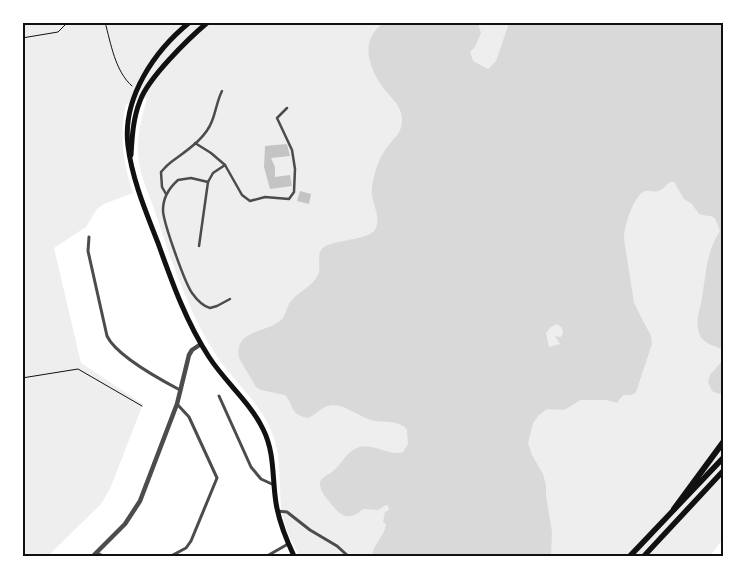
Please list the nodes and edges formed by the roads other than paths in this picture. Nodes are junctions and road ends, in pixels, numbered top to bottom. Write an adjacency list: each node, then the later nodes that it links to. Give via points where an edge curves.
1 (190, 22): 6 (main road, via 158,55 137,90 127,134)
2 (208, 22): 6 (main road, via 144,92 137,112)
3 (222, 91): 5 (street, via 212,122)
4 (287, 108): 7 (street, via 277,118 290,142 294,160 294,192 289,199 250,201 242,195)
5 (195, 143): 7 (street); 9 (street, via 161,172)
6 (131, 158): 13 (main road, via 135,180 170,276)
7 (225, 165): 8 (street, via 212,174)
8 (208, 182): 9 (street, via 182,178); 11 (street)
9 (166, 194): 12 (street, via 162,209 164,220 190,289 208,308)
10 (89, 237): 14 (street, via 88,251 110,342 121,353)
11 (199, 246)
12 (230, 299)
13 (201, 344): 14 (street, via 190,354); 20 (main road, via 262,427 270,451)
14 (181, 391): 16 (street)
15 (218, 396): 20 (street, via 249,464 261,479)
16 (177, 404): 24 (street, via 138,506); 26 (street, via 190,417 217,478 192,541)
17 (724, 441): 21 (highway)
18 (724, 457): 21 (main road)
19 (724, 470): 31 (main road)
20 (274, 485): 22 (main road)
21 (674, 509): 30 (main road)
22 (277, 510): 23 (main road); 29 (street, via 287,512)
23 (289, 544): 27 (street); 28 (main road)
24 (95, 555): 25 (street)
25 (103, 556)
26 (171, 556)
27 (267, 556)
28 (294, 556)
29 (348, 556)
30 (630, 556)
31 (644, 556)

